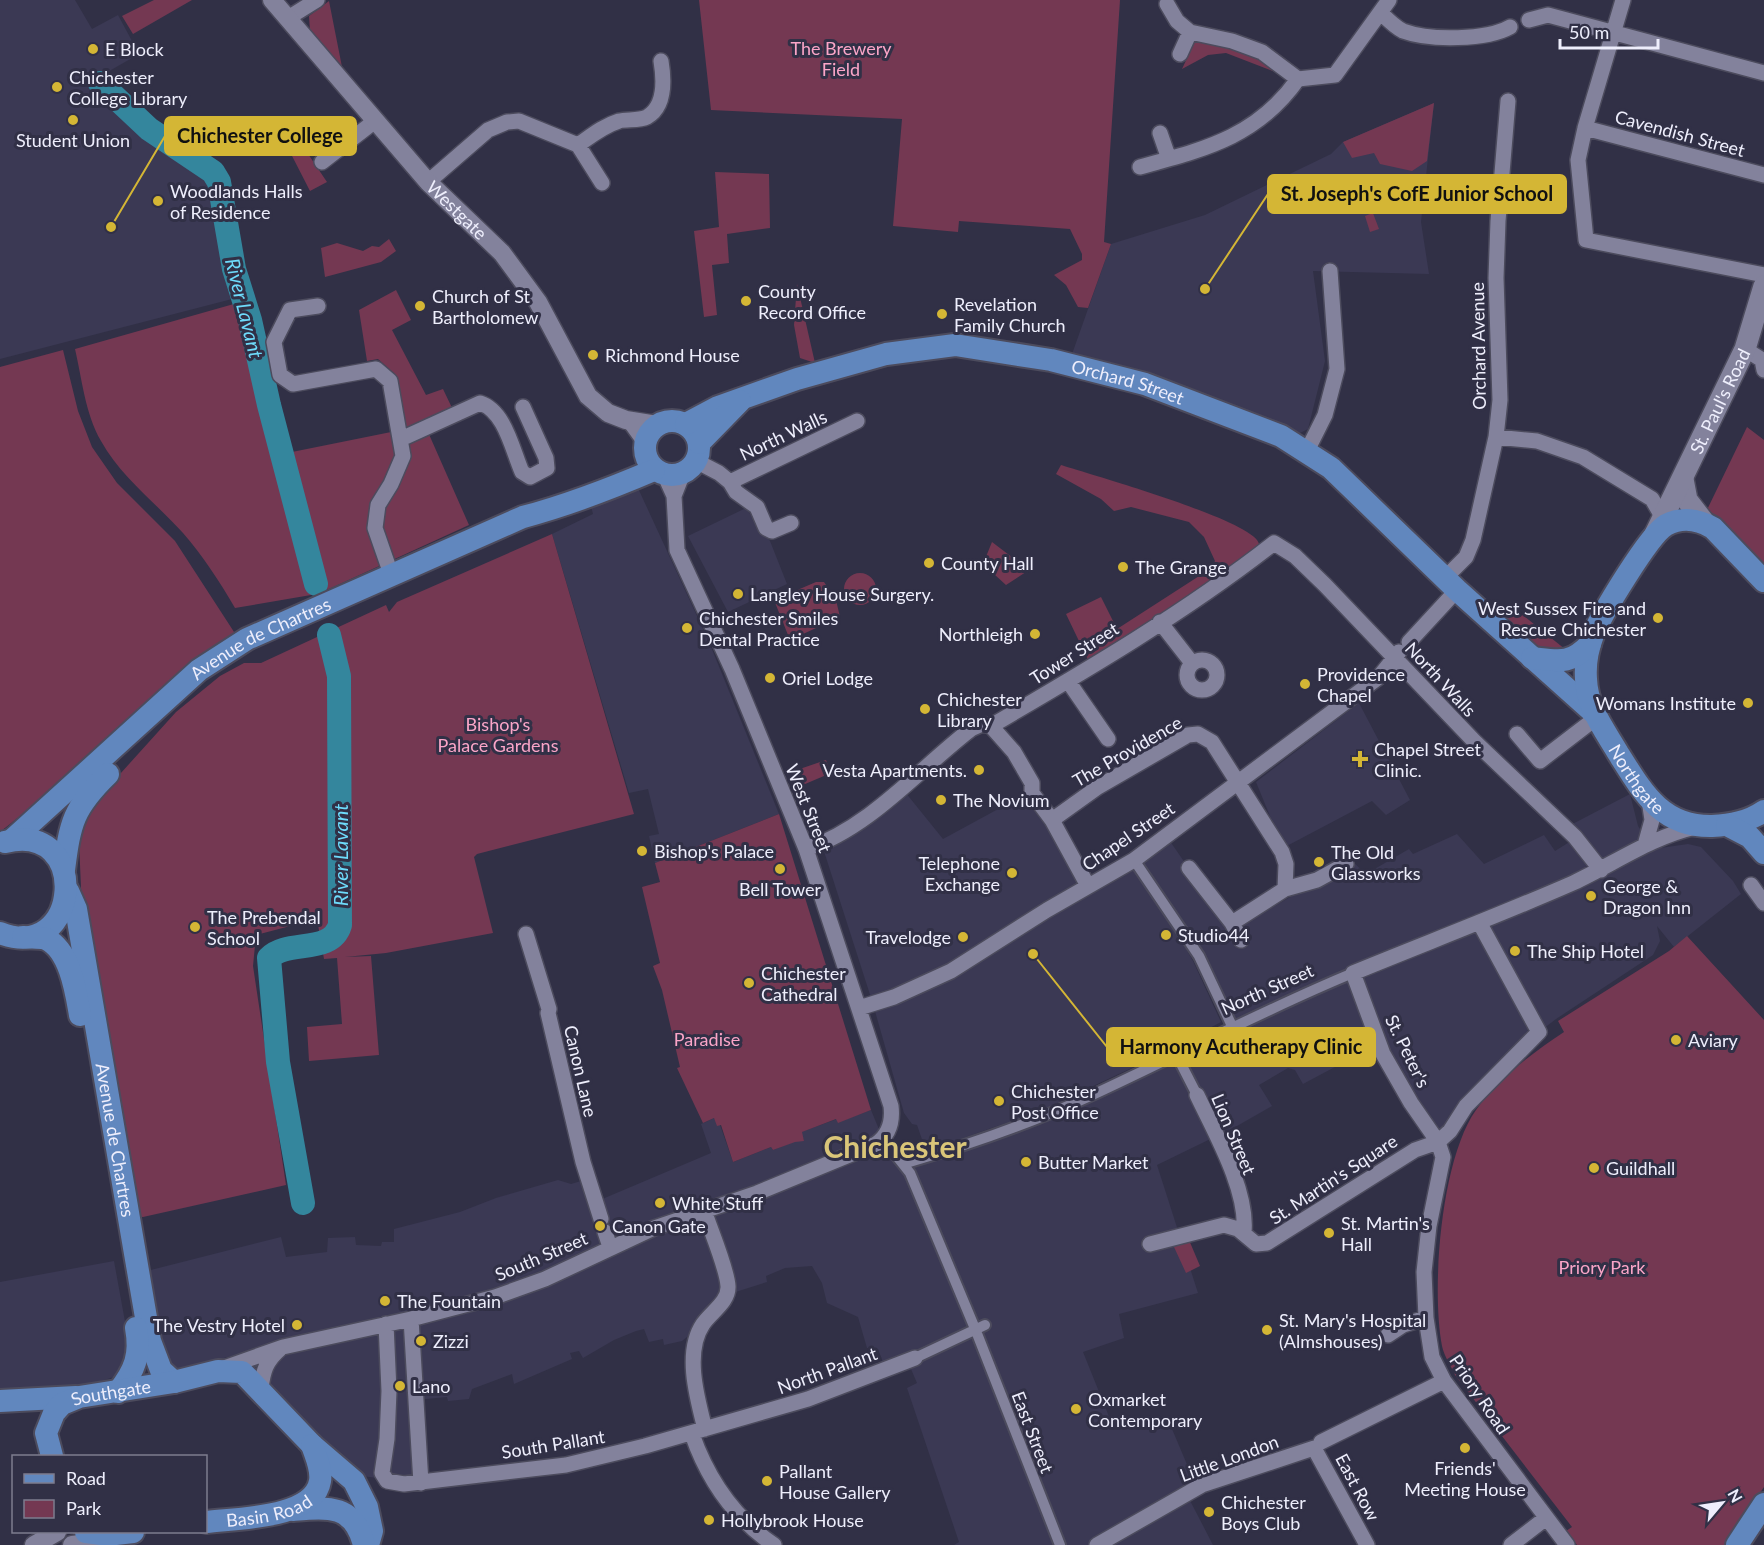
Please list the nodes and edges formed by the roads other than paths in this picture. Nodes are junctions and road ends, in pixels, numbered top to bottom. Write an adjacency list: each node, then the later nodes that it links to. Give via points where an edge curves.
1 (272, 0): 6 (street, Westgate)
2 (317, 0): 6 (street)
3 (1623, 0): 10 (street, Cavendish Street)
4 (1167, 4): 9 (street, via 1177,21)
5 (1385, 6): 8 (street, via 1403,30 1440,37 1497,34); 14 (street, via 1335,75)
6 (288, 18): 16 (street, Westgate)
7 (1529, 20): 10 (street, via 1548,15)
8 (1510, 27)
9 (1190, 32): 11 (street); 14 (street, via 1262,52)
10 (1614, 32): 13 (street); 17 (street, Cavendish Street)
11 (1180, 54)
12 (661, 61): 19 (street, via 665,86 654,111 646,118 620,121 600,129)
13 (1764, 73)
14 (1298, 79): 20 (street, via 1265,117 1238,134 1218,145)
15 (1508, 101): 35 (street, Orchard Avenue, via 1498,221 1500,400)
16 (375, 121): 21 (street); 24 (street, Westgate)
17 (1585, 128): 23 (street, Cavendish Street); 27 (street, Cavendish Street, via 1578,160 1586,240)
18 (1160, 133): 20 (street)
19 (578, 145): 24 (street, via 530,123 507,122 488,130); 25 (street)
20 (1169, 159): 22 (street)
21 (322, 162)
22 (1140, 166)
23 (1764, 175)
24 (428, 182): 37 (street, Westgate, via 515,271 538,302 588,396)
25 (602, 183)
26 (1330, 271): 38 (street, via 1337,369 1325,416)
27 (1764, 275)
28 (1764, 286): 30 (main road, St. Paul's Road)
29 (318, 306): 36 (street, via 290,310 274,342 280,375 293,384 376,369 390,381)
30 (1745, 349): 31 (street, via 1762,360); 39 (main road, St. Paul's Road)
31 (1764, 370)
32 (740, 400): 37 (main road, Orchard Street); 37 (main road, Orchard Street, via 686,424 692,429); 38 (main road, Orchard Street, via 886,354 955,345 1051,360 1145,384 1281,436)
33 (523, 407): 36 (street, via 547,468 530,477 522,472 498,413 489,405 480,403)
34 (857, 421): 40 (street, North Walls)
35 (1496, 437): 44 (street, via 1537,441 1583,457 1652,499); 48 (street, Orchard Avenue, via 1473,540)
36 (401, 439): 46 (street, via 403,456 378,506 375,528)
37 (664, 451): 40 (street, North Walls); 41 (main road, Avenue de Chartres, via 612,489); 67 (street, West Street, via 674,496 677,550 732,669)
38 (1307, 451): 48 (main road, Orchard Street, via 1354,488)
39 (1683, 479): 42 (main road, via 1687,500); 44 (main road, St. Paul's Road)
40 (730, 482): 43 (street, via 736,492 757,507 766,528 772,531)
41 (556, 508): 46 (main road, Avenue de Chartres, via 523,517); 73 (main road, Avenue de Chartres, via 527,528 274,640 207,680 88,794 70,827)
42 (1704, 522): 44 (main road, via 1684,520); 47 (main road)
43 (791, 523)
44 (1661, 527): 50 (main road, St. Paul's Road, via 1598,624)
45 (1274, 543): 49 (street, Tower Street); 51 (street, North Walls, via 1295,556)
46 (391, 574): 65 (main road, Avenue de Chartres, via 269,628 199,670)
47 (1764, 581)
48 (1451, 584): 51 (street); 52 (main road, Orchard Street)
49 (1160, 622): 53 (street); 54 (street, Tower Street)
50 (1590, 644): 52 (main road, via 1564,662); 55 (main road, Northgate, via 1585,676)
51 (1401, 651): 59 (street, Chapel Street, via 1379,677); 72 (street, North Walls, via 1474,741 1575,837)
52 (1532, 658): 55 (main road, Orchard Street)
53 (1192, 663)
54 (1068, 681): 56 (street, Tower Street); 58 (street)
55 (1594, 715): 57 (street, via 1540,761); 60 (main road, Northgate)
56 (991, 726): 62 (street, via 1014,752 1032,783 1032,793); 67 (street, Tower Street, via 981,724 971,729 871,812)
57 (1517, 734)
58 (1108, 739)
59 (1238, 782): 62 (street, The Providence, via 1212,742 1198,734 1188,735 1098,787); 69 (street, Chapel Street); 76 (street, The Providence, via 1282,852)
60 (1649, 800): 64 (main road, Northgate, via 1678,821); 66 (street, via 1652,820)
61 (1764, 812): 63 (main road, Northgate)
62 (1052, 820): 75 (street)
63 (1727, 825): 64 (main road, Northgate); 68 (main road, via 1743,832)
64 (1701, 826): 66 (street, North Street)
65 (6, 842): 73 (main road, via 38,843 58,859)
66 (1645, 845): 72 (street, North Street)
67 (806, 849): 85 (street, West Street)
68 (1764, 853)
69 (1134, 860): 75 (street, Chapel Street); 86 (street, via 1198,956)
70 (1346, 864): 76 (street, via 1317,880)
71 (1189, 868): 79 (street)
72 (1601, 870): 78 (street, North Street)
73 (66, 881): 82 (main road, via 65,905 49,927); 105 (main road, Avenue de Chartres, via 76,909 150,1341 161,1370)
74 (1751, 885): 77 (street)
75 (1088, 886): 85 (street, Chapel Street, via 951,971)
76 (1285, 889): 79 (street)
77 (1764, 903)
78 (1479, 922): 84 (street, North Street); 90 (street, via 1539,1032 1500,1069)
79 (1232, 923): 83 (street)
80 (0, 933): 82 (main road, Avenue de Chartres)
81 (526, 934): 95 (street, Canon Lane, via 549,1009 583,1162)
82 (23, 937): 107 (main road, Avenue de Chartres, via 45,938 56,946 76,994 138,1338 136,1365)
83 (1240, 940)
84 (1353, 973): 86 (street, North Street); 90 (street, St. Peter's, via 1380,1049)
85 (859, 1008): 89 (street, West Street, via 891,1111 891,1126)
86 (1232, 1026): 87 (street, North Street)
87 (1176, 1054): 88 (street, Lion Street); 91 (street, North Street, via 1042,1116)
88 (1197, 1095): 93 (street, Lion Street, via 1234,1180 1245,1216)
89 (883, 1139): 91 (street, East Street); 92 (street, South Street, via 758,1193)
90 (1438, 1142): 93 (street, St. Martin's Square, via 1415,1149 1267,1243 1256,1244); 96 (street, Priory Road, via 1443,1157 1424,1272)
91 (903, 1164): 99 (street, East Street)
92 (704, 1210): 95 (street, South Street); 111 (street, via 728,1286 724,1301 703,1324 694,1353)
93 (1244, 1232): 94 (street, St. Martin's Square, via 1224,1225)
94 (1150, 1244)
95 (610, 1247): 97 (street, South Street, via 545,1279)
96 (1426, 1318): 100 (street, via 1403,1325); 104 (street, Priory Road, via 1432,1357)
97 (411, 1319): 98 (street, South Street); 116 (street)
98 (382, 1325): 101 (street, Southgate); 116 (street, South Pallant, via 389,1391 382,1473 387,1481)
99 (981, 1328): 102 (street, North Pallant); 127 (street, East Street)
100 (1388, 1335)
101 (283, 1347): 103 (street, Southgate); 106 (street, via 269,1359)
102 (915, 1358): 111 (street, North Pallant, via 808,1399)
103 (218, 1371): 105 (main road, Southgate); 106 (main road, Southgate, via 242,1372)
104 (1444, 1381): 113 (street, Little London); 119 (street, Priory Road)
105 (174, 1382): 107 (main road, Southgate)
106 (261, 1389): 114 (main road, Southgate)
107 (118, 1392): 108 (main road, Southgate)
108 (80, 1397): 109 (main road); 112 (main road, Southgate, via 57,1409)
109 (0, 1401)
110 (0, 1413): 112 (main road, via 29,1415)
111 (699, 1431): 116 (street, South Pallant, via 566,1465); 126 (street, via 706,1467 728,1504)
112 (46, 1433): 115 (main road)
113 (1318, 1445): 128 (street, Little London, via 1202,1485); 129 (street, East Row)
114 (312, 1446): 118 (main road, Basin Road, via 320,1483 308,1502); 125 (main road, Southgate, via 354,1481 367,1507 372,1531)
115 (51, 1455)
116 (421, 1483)
117 (1764, 1504): 132 (main road)
118 (291, 1510): 120 (main road, Basin Road); 125 (main road, via 322,1508 352,1517)
119 (1546, 1518): 130 (street); 131 (street, Priory Road)
120 (207, 1522)
121 (55, 1533): 123 (street)
122 (97, 1533): 124 (street, via 89,1543)
123 (34, 1545)
124 (72, 1545)
125 (366, 1545)
126 (774, 1545)
127 (1060, 1545)
128 (1097, 1545)
129 (1366, 1545)
130 (1511, 1545)
131 (1567, 1545)
132 (1737, 1545)

